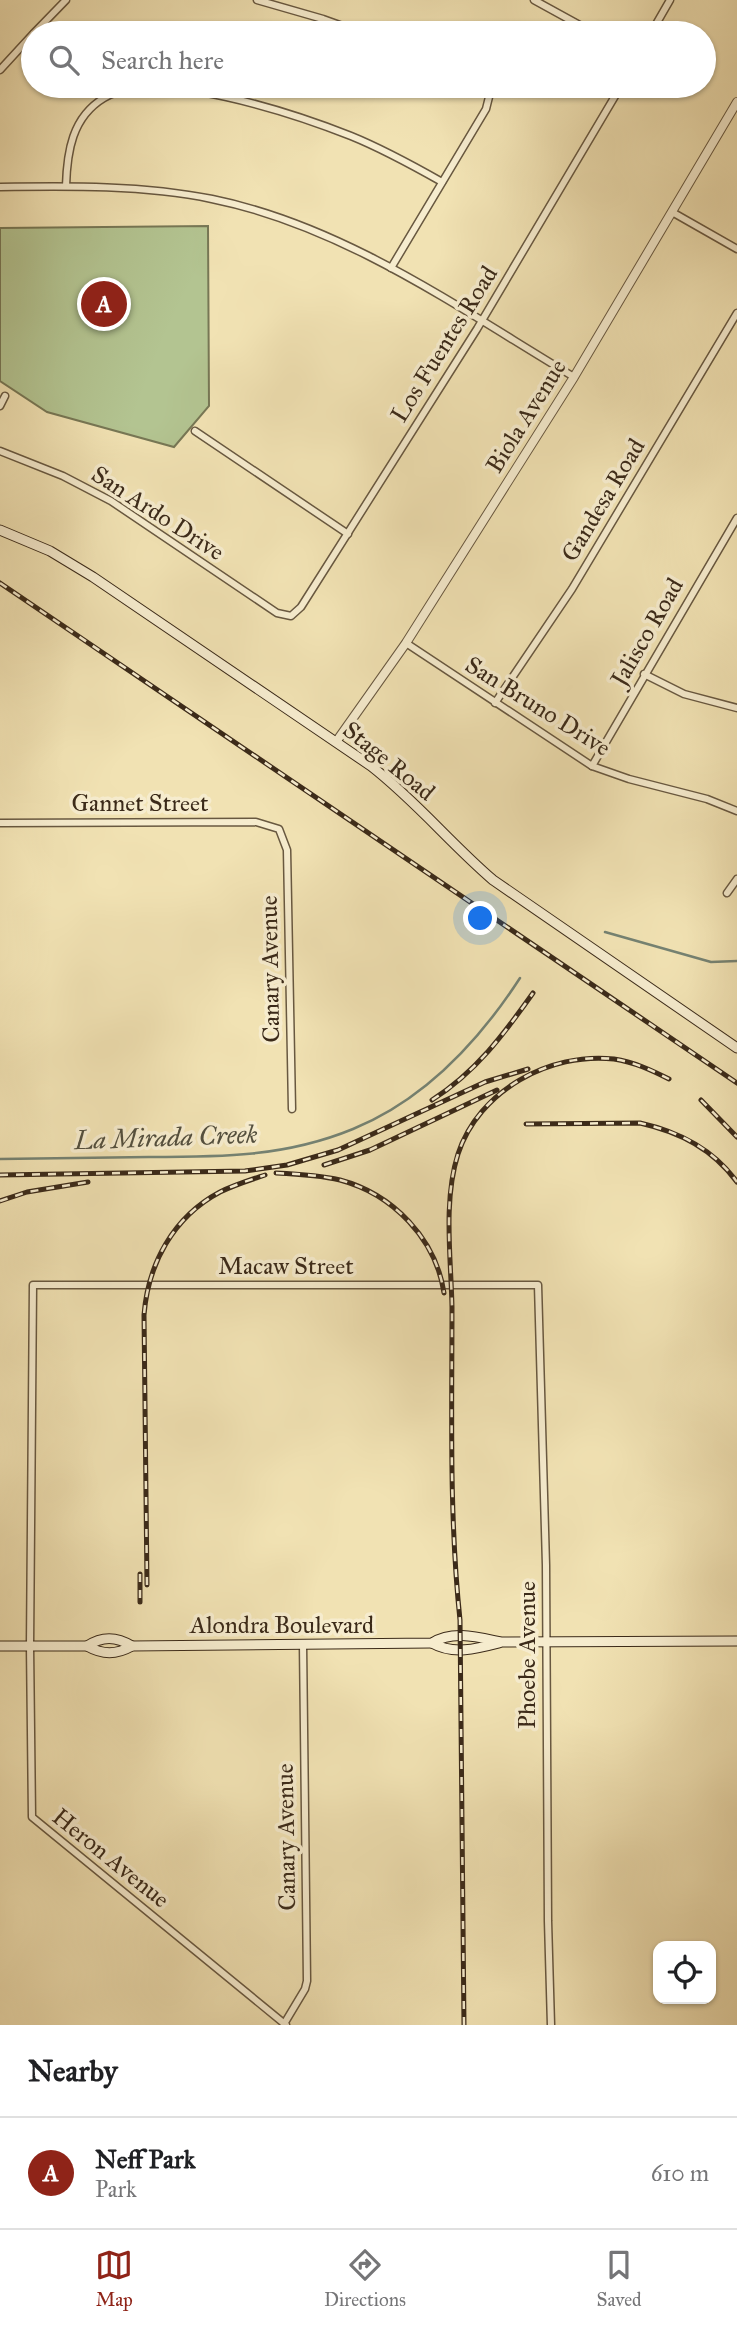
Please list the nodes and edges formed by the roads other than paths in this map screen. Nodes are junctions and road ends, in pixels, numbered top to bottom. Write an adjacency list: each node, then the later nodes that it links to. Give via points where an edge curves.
1 (66, 0): 5 (street)
2 (257, 0): 6 (street)
3 (534, 0): 7 (street)
4 (670, 0): 8 (street)
5 (45, 21)
6 (324, 21)
7 (572, 21)
8 (659, 21)
9 (21, 46): 10 (street)
10 (0, 70)
11 (104, 98): 17 (street, via 73,134 66,159)
12 (219, 98): 16 (street, via 306,119)
13 (489, 98): 16 (street)
14 (614, 98): 23 (street, Los Fuentes Road)
15 (737, 102): 19 (street, Biola Avenue)
16 (442, 182): 21 (street)
17 (66, 186): 18 (street); 21 (street, via 146,189 234,204 325,236)
18 (0, 187)
19 (672, 212): 20 (street); 24 (street, Biola Avenue)
20 (737, 249)
21 (391, 268): 23 (street)
22 (737, 313): 35 (street, Gandesa Road, via 572,589)
23 (482, 322): 24 (street); 31 (street, Los Fuentes Road)
24 (574, 377): 33 (street, Biola Avenue)
25 (5, 396): 26 (street)
26 (0, 406)
27 (194, 431): 31 (street)
28 (0, 451): 32 (street, San Ardo Drive, via 111,501 276,613)
29 (737, 518): 34 (street, Jalisco Road)
30 (0, 530): 37 (main road, Stage Road, via 50,551 93,577)
31 (348, 534): 32 (street, Los Fuentes Road)
32 (291, 616)
33 (406, 643): 35 (street, San Bruno Drive); 37 (street, Biola Avenue)
34 (644, 674): 36 (street, via 684,694); 38 (street, Jalisco Road)
35 (495, 703): 38 (street, San Bruno Drive)
36 (737, 708)
37 (336, 742): 44 (main road, Stage Road, via 402,791 493,880)
38 (592, 766): 39 (street, San Bruno Drive)
39 (737, 811)
40 (0, 823): 41 (street, Gannet Street, via 256,822)
41 (279, 829): 45 (street, Canary Avenue, via 287,850)
42 (737, 879): 43 (street)
43 (727, 893)
44 (737, 1048)
45 (292, 1109)
46 (33, 1285): 47 (street, Macaw Street); 52 (street, Heron Avenue)
47 (538, 1285): 49 (street, Phoebe Avenue)
48 (737, 1641): 49 (main road, Alondra Boulevard)
49 (545, 1642): 50 (main road, Alondra Boulevard, via 500,1642 475,1650 443,1650 432,1643); 54 (street, Phoebe Avenue)
50 (303, 1644): 52 (main road, Alondra Boulevard, via 132,1646 120,1653 99,1653 87,1646); 53 (street, Canary Avenue, via 307,1981)
51 (0, 1646): 52 (main road, Alondra Boulevard)
52 (30, 1646): 53 (street, Heron Avenue, via 32,1817)
53 (285, 2024)
54 (551, 2025)

